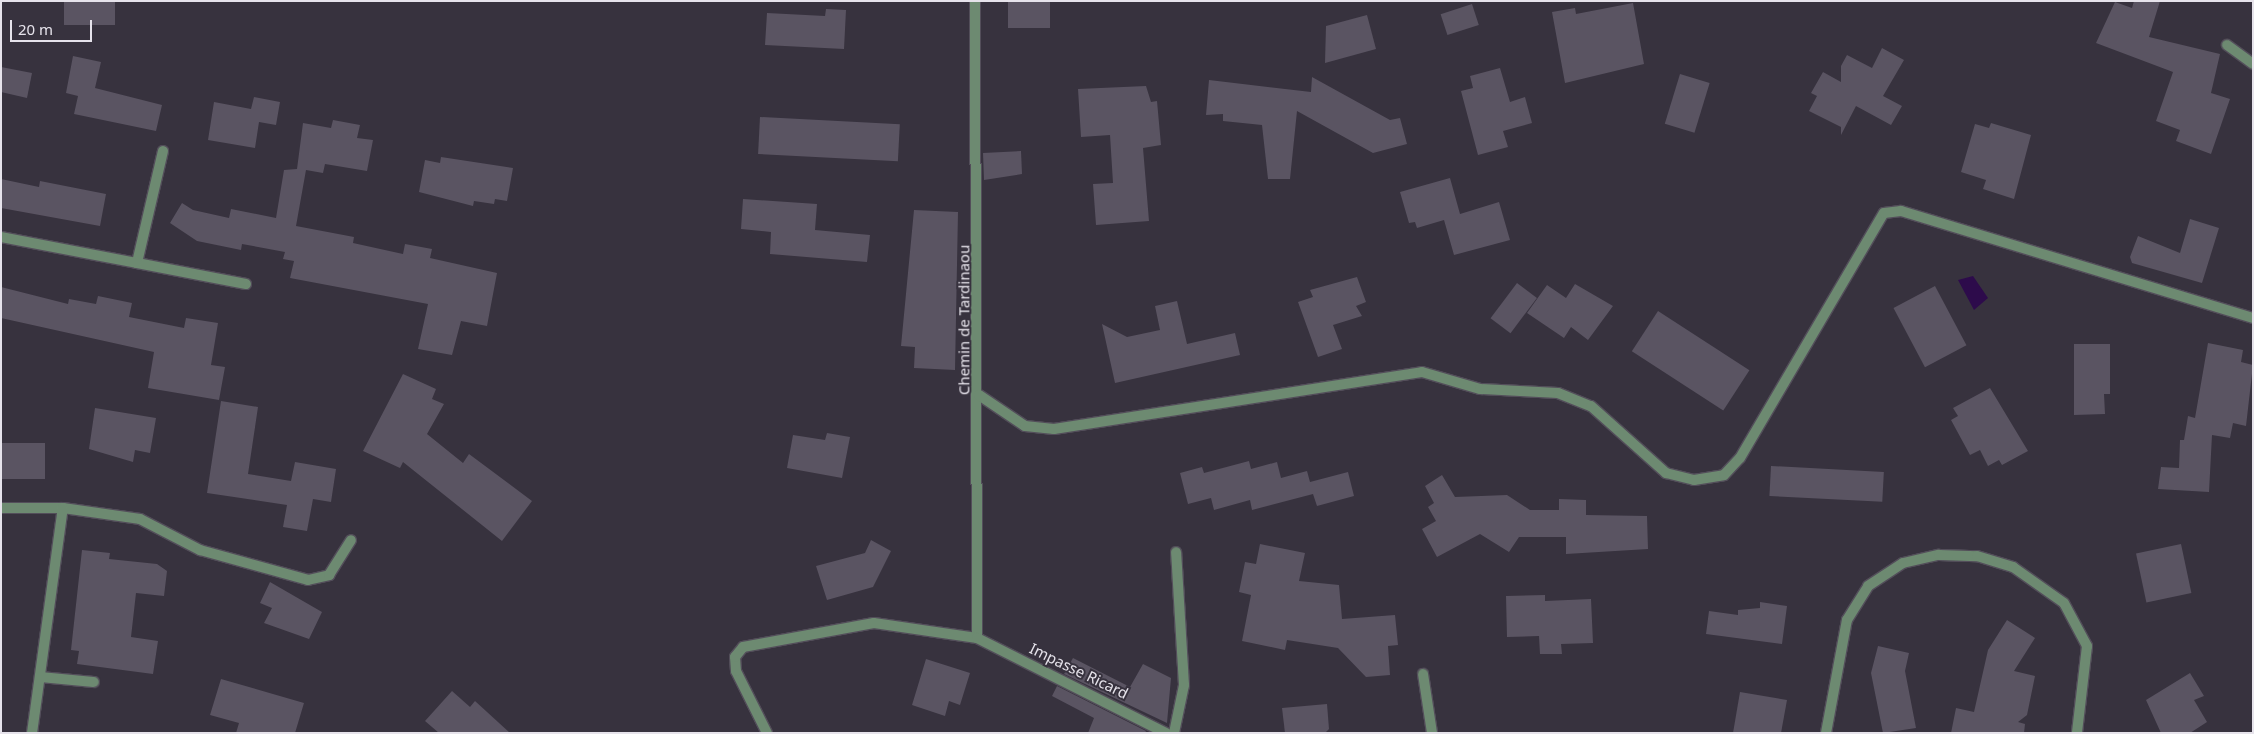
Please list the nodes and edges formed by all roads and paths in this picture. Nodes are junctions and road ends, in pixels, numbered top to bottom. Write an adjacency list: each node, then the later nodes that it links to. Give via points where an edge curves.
1 (975, 1): 9 (street, Chemin de Tardinaou, via 973,138)
2 (2227, 45): 3 (street)
3 (2253, 64)
4 (163, 151): 6 (street)
5 (1, 236): 6 (street)
6 (137, 263): 7 (street)
7 (246, 284)
8 (2253, 318): 9 (street, via 1901,210 1884,213 1740,458 1724,475 1694,480 1666,473 1591,406 1558,393 1480,389 1422,372 1054,430 1025,426)
9 (979, 395): 14 (street, Chemin de Tardinaou)
10 (1, 508): 11 (street)
11 (63, 508): 12 (street, via 140,519 200,550 308,580 328,575); 16 (street)
12 (351, 540)
13 (1176, 552): 21 (street, via 1184,685)
14 (977, 638): 19 (street, Impasse Ricard, via 874,623 743,646 735,658 736,671); 20 (street, Impasse Ricard)
15 (1423, 674): 22 (street)
16 (40, 677): 17 (street); 18 (street)
17 (94, 682)
18 (32, 733)
19 (767, 733)
20 (1166, 733)
21 (1174, 733)
22 (1432, 733)
23 (1826, 733): 24 (street, via 1847,620 1868,586 1903,563 1939,555 1977,556 2013,567 2064,603 2087,646)
24 (2077, 733)

